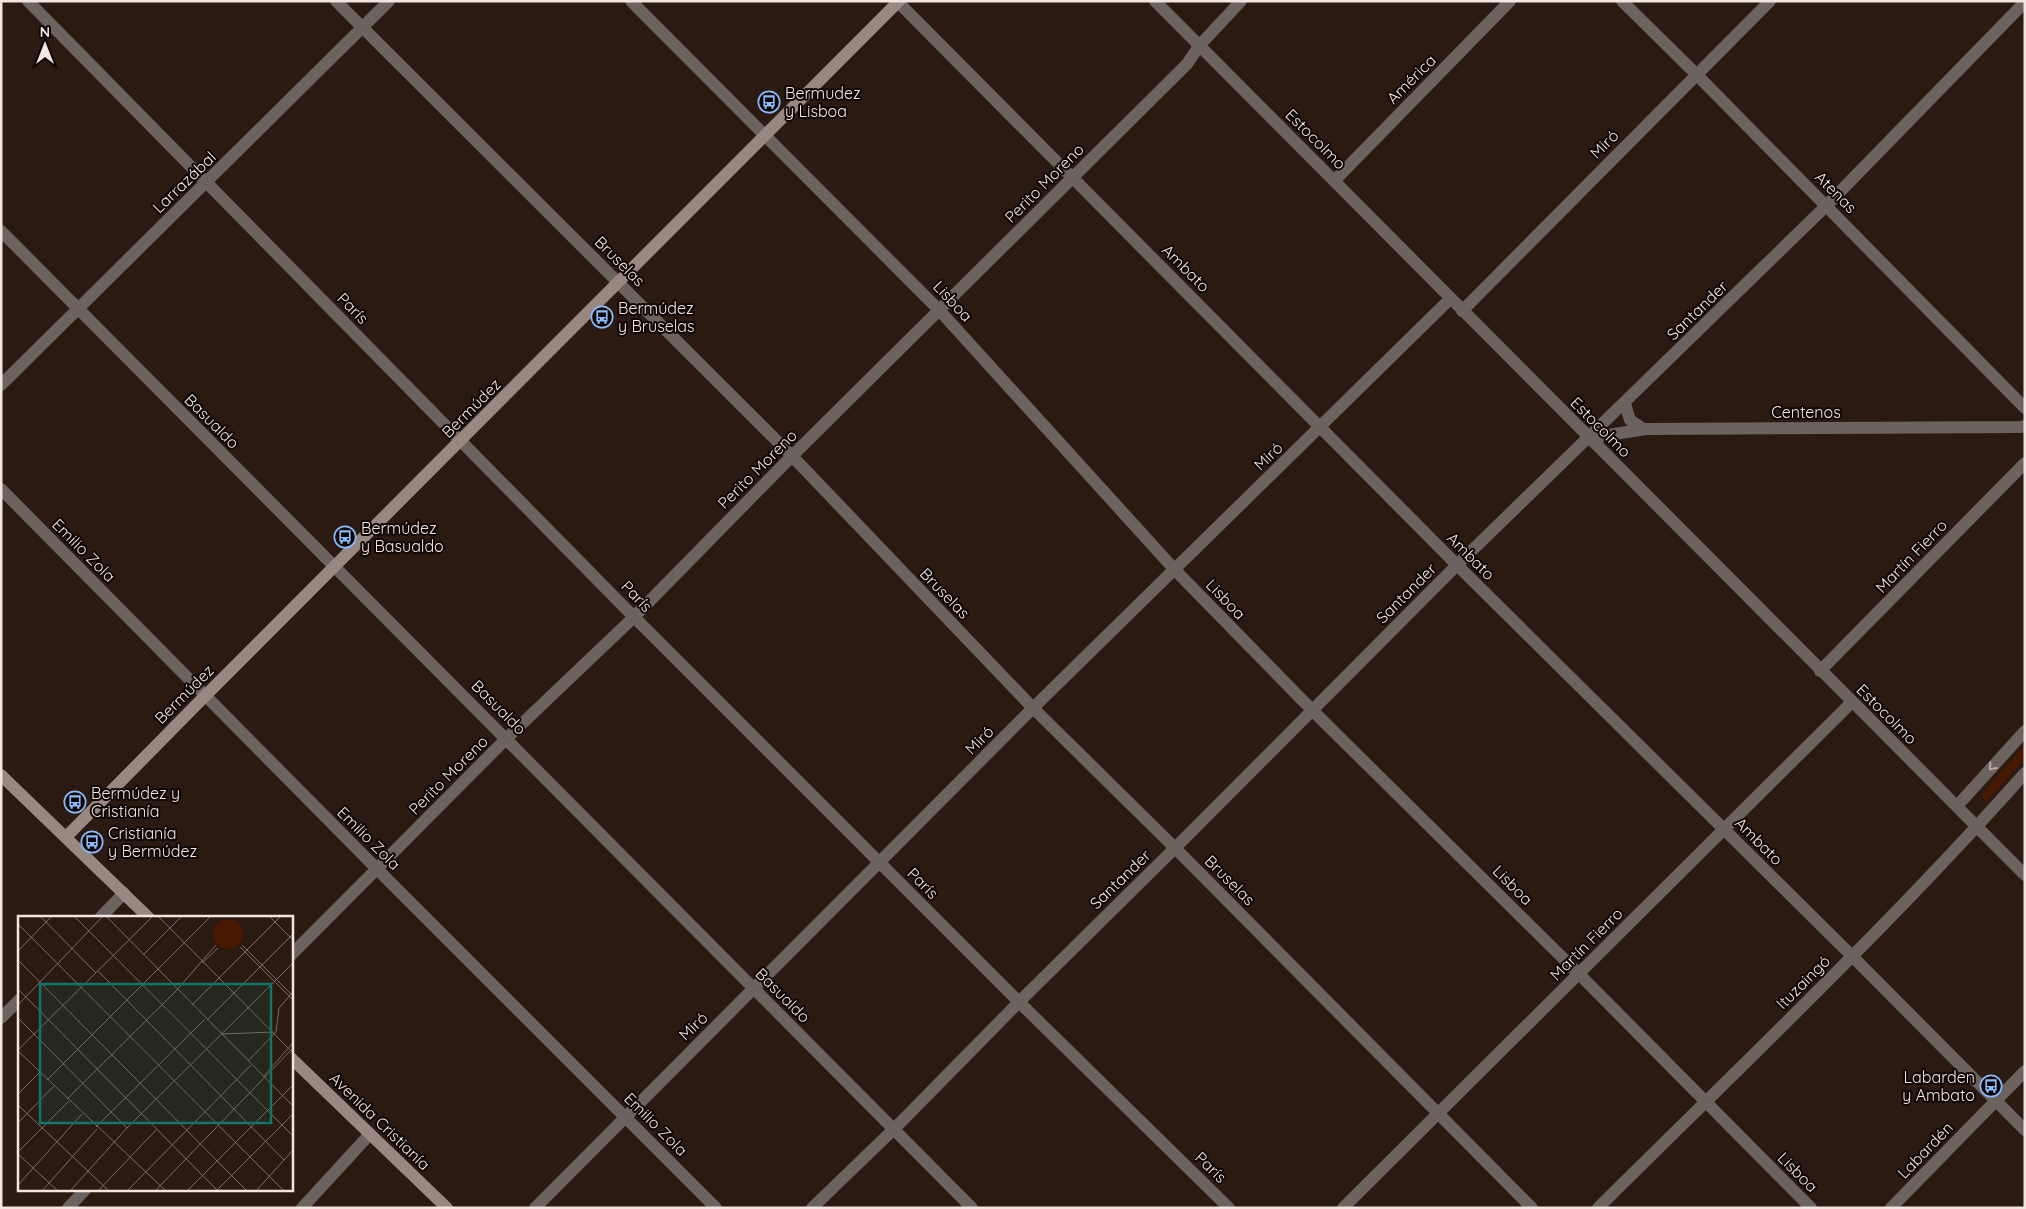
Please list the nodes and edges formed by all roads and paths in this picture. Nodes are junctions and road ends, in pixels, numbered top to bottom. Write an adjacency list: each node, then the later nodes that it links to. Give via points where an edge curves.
1 (28, 1): 18 (street, París)
2 (336, 1): 12 (street, Bruselas)
3 (389, 1): 12 (street, Larrazábal)
4 (632, 1): 15 (street, Lisboa)
5 (1155, 1): 13 (street, Estocolmo)
6 (1241, 1): 13 (street, Perito Moreno)
7 (1510, 1): 17 (street, América)
8 (1622, 1): 14 (street, Atenas)
9 (1770, 1): 14 (street, Miró)
10 (898, 2): 15 (street, Bermúdez); 16 (street, Ambato)
11 (2025, 2): 19 (street, Santander)
12 (362, 28): 18 (street, Larrazábal); 21 (street, Bruselas)
13 (1199, 46): 16 (street, Perito Moreno, via 1187,64); 17 (street, Estocolmo)
14 (1696, 74): 19 (street, Atenas); 25 (street, Miró)
15 (765, 134): 21 (street, Bermúdez); 24 (street, Lisboa)
16 (1073, 178): 24 (street, Perito Moreno); 30 (street, Ambato)
17 (1335, 180): 22 (street, Estocolmo)
18 (206, 184): 23 (street, Larrazábal); 33 (street, París)
19 (1826, 206): 27 (street, Santander); 28 (street, Atenas)
20 (1, 231): 23 (street, Basualdo)
21 (618, 282): 33 (street, Bermúdez); 34 (street, Bruselas)
22 (1450, 299): 25 (street, Estocolmo); 30 (street, Miró)
23 (77, 308): 26 (street, Larrazábal); 38 (street, Basualdo)
24 (940, 311): 34 (street, Perito Moreno); 39 (street, Lisboa)
25 (1462, 311): 32 (street, Estocolmo)
26 (1, 385)
27 (1624, 404): 31 (street, via 1630,420); 32 (street, Santander)
28 (2025, 408)
29 (2025, 426): 31 (street, Centenos)
30 (1321, 427): 37 (street, Ambato); 39 (street, Miró)
31 (1643, 429): 32 (street, Centenos)
32 (1589, 438): 37 (street, Santander); 41 (street, Estocolmo)
33 (462, 440): 38 (street, Bermúdez); 40 (street, París)
34 (792, 456): 40 (street, Perito Moreno); 44 (street, Bruselas)
35 (2025, 463): 41 (street, Martín Fierro)
36 (1, 489): 42 (street, Emilio Zola)
37 (1457, 565): 45 (street, Santander); 52 (street, Ambato)
38 (335, 567): 42 (street, Bermúdez); 47 (street, Basualdo)
39 (1175, 570): 44 (street, Miró); 45 (street, Lisboa)
40 (634, 616): 47 (street, Perito Moreno); 55 (street, París)
41 (1820, 671): 43 (street, Estocolmo)
42 (205, 696): 53 (street, Bermúdez); 56 (street, Emilio Zola)
43 (1852, 702): 50 (street, Estocolmo); 52 (street, Martín Fierro)
44 (1033, 708): 54 (street, Bruselas); 55 (street, Miró)
45 (1312, 710): 54 (street, Santander); 63 (street, Lisboa)
46 (2025, 731): 50 (street, one-way to 50)
47 (507, 738): 56 (street, Perito Moreno); 64 (street, Basualdo)
48 (2025, 773): 51 (street, Ituzaingó)
49 (1, 775): 53 (street)
50 (1957, 806): 51 (street, Estocolmo)
51 (1977, 827): 57 (street, Estocolmo); 62 (street, Ituzaingó)
52 (1724, 829): 62 (street, Ambato); 63 (street, Martín Fierro)
53 (66, 837): 58 (street)
54 (1175, 848): 66 (street, Santander); 72 (street, Bruselas)
55 (880, 862): 64 (street, Miró); 66 (street, París)
56 (377, 869): 61 (street, Perito Moreno); 73 (street, Emilio Zola)
57 (2025, 875)
58 (124, 893): 59 (street); 60 (street)
59 (102, 916)
60 (147, 916)
61 (292, 953)
62 (1852, 956): 70 (street, Ambato); 71 (street, Ituzaingó)
63 (1579, 974): 71 (street, Lisboa); 72 (street, Martín Fierro)
64 (754, 990): 73 (street, Miró); 74 (street, Basualdo)
65 (18, 1001): 67 (street)
66 (1018, 1002): 74 (street, Santander); 85 (street, París)
67 (1, 1018)
68 (292, 1059): 76 (street, Avenida Cristianía)
69 (2025, 1071): 70 (street, Labardén)
70 (1996, 1101): 75 (street, Ambato); 90 (street, Labardén)
71 (1704, 1102): 88 (street, Ituzaingó); 89 (street, Lisboa)
72 (1438, 1113): 86 (street, Martín Fierro); 87 (street, Bruselas)
73 (625, 1115): 81 (street, Miró); 82 (street, Emilio Zola)
74 (894, 1128): 83 (street, Santander); 84 (street, Basualdo)
75 (2025, 1130)
76 (370, 1134): 79 (street); 80 (street, Avenida Cristianía)
77 (83, 1192): 78 (street)
78 (68, 1208)
79 (302, 1208)
80 (447, 1208)
81 (535, 1208)
82 (716, 1208)
83 (812, 1208)
84 (972, 1208)
85 (1228, 1208)
86 (1343, 1208)
87 (1532, 1208)
88 (1598, 1208)
89 (1811, 1208)
90 (1891, 1208)

